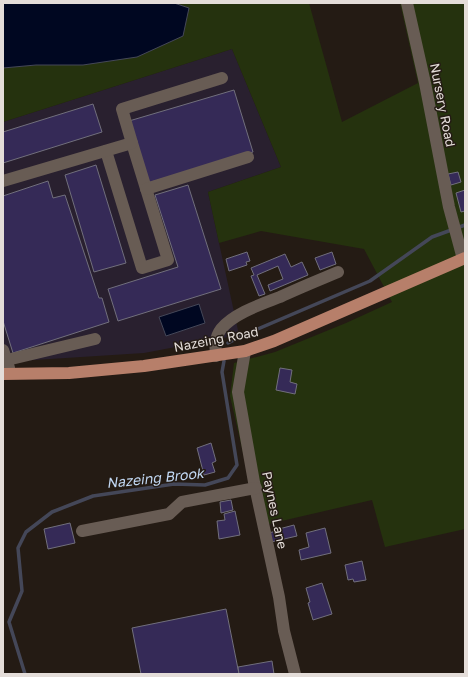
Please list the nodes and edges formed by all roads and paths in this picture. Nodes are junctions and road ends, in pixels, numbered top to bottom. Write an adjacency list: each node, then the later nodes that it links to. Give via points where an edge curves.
1 (407, 3): 8 (lane, Nursery Road, via 452,221)
2 (222, 78): 3 (lane, via 122,109)
3 (132, 143): 4 (lane); 7 (lane)
4 (106, 151): 6 (lane); 7 (lane, via 142,268 168,260)
5 (248, 157): 7 (lane)
6 (3, 182)
7 (146, 189)
8 (464, 259): 11 (main road, Nazeing Road, via 314,325)
9 (338, 272): 13 (lane, via 248,310 226,324 220,330 214,346)
10 (95, 339): 12 (lane)
11 (245, 351): 13 (main road, Nazeing Road); 15 (lane, Paynes Lane, via 238,392)
12 (5, 355): 14 (lane)
13 (216, 356): 14 (main road, Nazeing Road, via 69,373)
14 (7, 374)
15 (256, 488): 16 (lane, via 182,502 169,514); 17 (lane, Paynes Lane)
16 (82, 531)
17 (295, 674)

